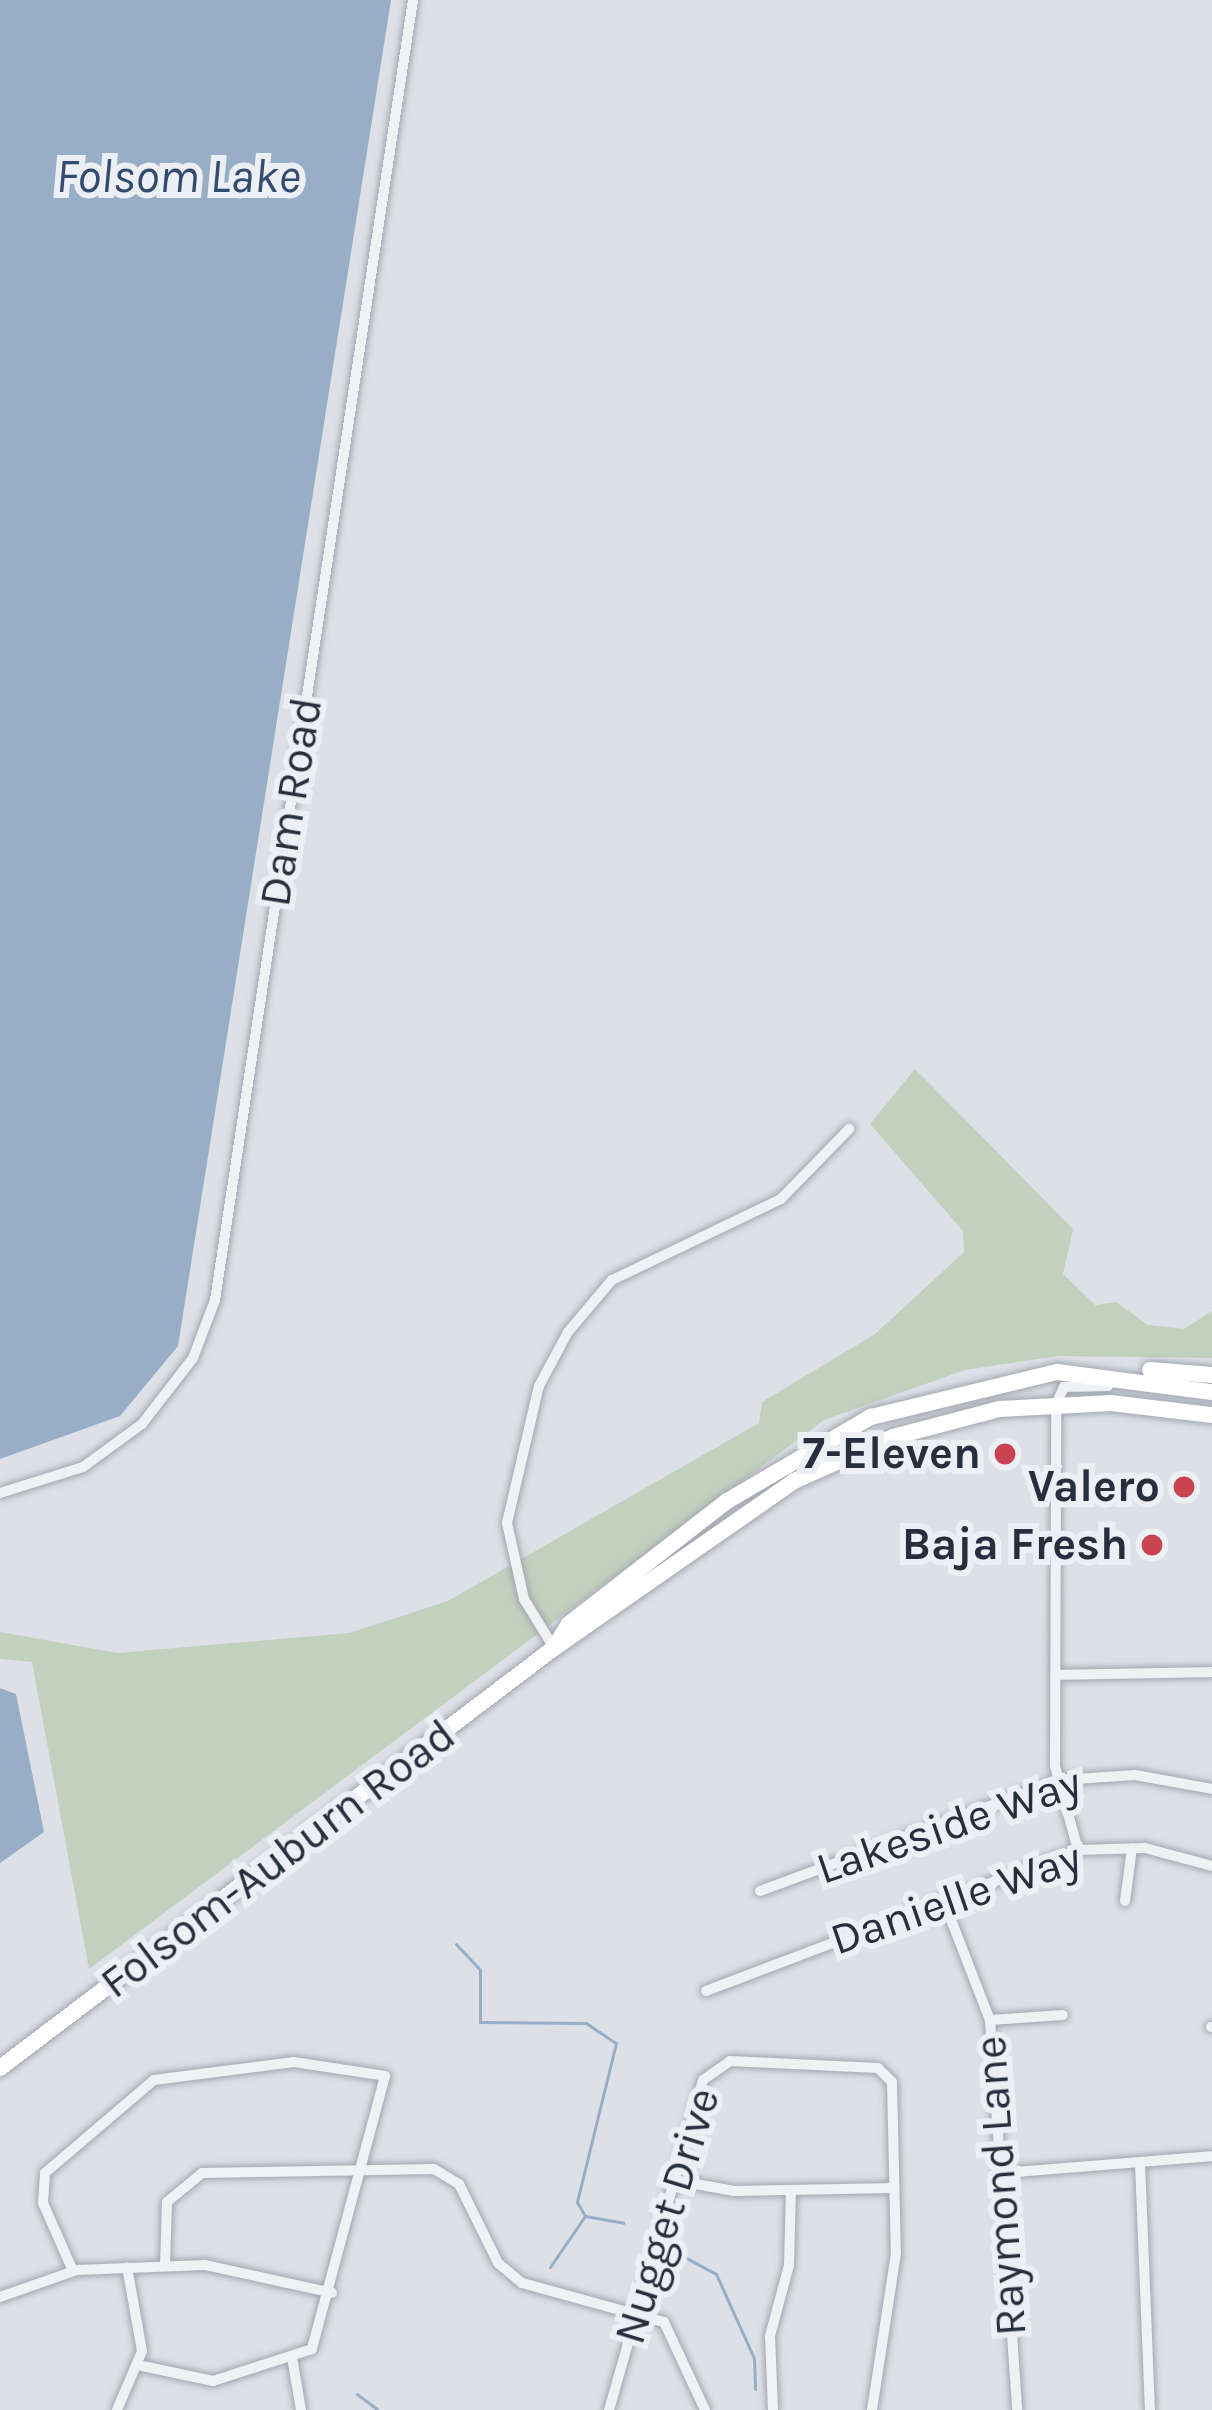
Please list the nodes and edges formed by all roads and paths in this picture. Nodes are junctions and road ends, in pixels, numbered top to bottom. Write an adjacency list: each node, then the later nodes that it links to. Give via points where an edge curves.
1 (413, 0): 9 (street, Dam Road, via 215,1300 193,1358 142,1424 83,1467)
2 (849, 1129): 10 (street, via 781,1199 612,1280 568,1332 551,1363 507,1523 524,1599)
3 (1212, 1376): 4 (main road)
4 (1126, 1377): 5 (main road, Folsom-Auburn Road); 10 (main road, Folsom-Auburn Road, via 992,1381 842,1430 699,1522 569,1624)
5 (1162, 1383): 6 (main road, Folsom-Auburn Road); 7 (street, via 1069,1386)
6 (1212, 1392)
7 (1056, 1404): 8 (main road, Folsom-Auburn Road); 10 (main road, Folsom-Auburn Road, via 963,1417 849,1454); 12 (street)
8 (1212, 1415)
9 (0, 1493)
10 (554, 1648): 24 (main road, Folsom-Auburn Road)
11 (1212, 1672): 12 (street)
12 (1055, 1676): 13 (street)
13 (1060, 1780): 14 (street, Lakeside Way, via 1135,1775); 16 (street); 18 (street, Lakeside Way)
14 (1212, 1789)
15 (1132, 1848): 16 (street, Danielle Way); 17 (street, Danielle Way); 20 (street)
16 (1078, 1850): 19 (street, Danielle Way)
17 (1212, 1867)
18 (760, 1892)
19 (943, 1899): 21 (street, Danielle Way); 23 (street, Raymond Lane)
20 (1126, 1901)
21 (706, 1991)
22 (1064, 2015): 23 (street)
23 (990, 2020): 28 (street, Raymond Lane)
24 (0, 2068)
25 (1212, 2156): 26 (street)
26 (1140, 2162): 28 (street); 47 (street)
27 (364, 2172): 32 (street, via 187,2178 167,2202); 34 (street, via 388,2092 380,2072 294,2062 169,2072 45,2173 43,2203); 35 (street); 37 (street, via 448,2175 522,2283)
28 (1002, 2173): 46 (street, Raymond Lane)
29 (674, 2180): 30 (street, Nugget Drive, via 703,2080 718,2064 878,2068 892,2085); 31 (street); 37 (street, Nugget Drive)
30 (894, 2188): 31 (street); 45 (street, via 893,2279)
31 (791, 2190): 44 (street, via 789,2265 770,2336)
32 (165, 2266): 33 (street); 35 (street, via 247,2268)
33 (127, 2267): 34 (street); 39 (street, via 143,2320)
34 (73, 2271): 36 (street)
35 (332, 2293): 38 (street, via 316,2344)
36 (0, 2297)
37 (635, 2312): 42 (street, Nugget Drive); 43 (street, via 675,2332)
38 (292, 2357): 39 (street, via 213,2381); 41 (street)
39 (138, 2365): 40 (street)
40 (117, 2410)
41 (301, 2410)
42 (609, 2410)
43 (705, 2410)
44 (772, 2410)
45 (872, 2410)
46 (1018, 2410)
47 (1150, 2410)

